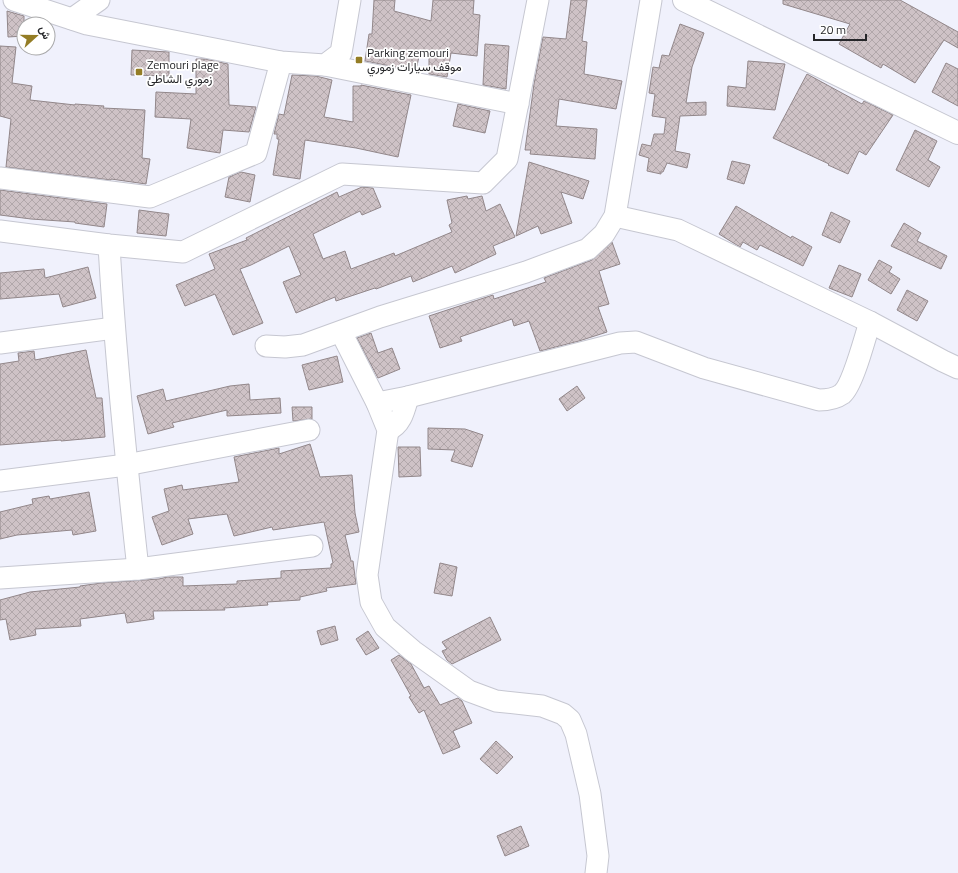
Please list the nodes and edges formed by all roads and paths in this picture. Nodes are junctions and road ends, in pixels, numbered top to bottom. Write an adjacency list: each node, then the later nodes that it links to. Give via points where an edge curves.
1 (9, 0): 8 (street)
2 (14, 0): 9 (street)
3 (99, 0): 9 (street)
4 (350, 0): 11 (street, via 341,53)
5 (538, 0): 12 (street)
6 (651, 0): 15 (street)
7 (684, 0): 13 (main road)
8 (0, 3)
9 (72, 19): 10 (street)
10 (282, 62): 11 (street); 14 (street, via 256,153 150,197)
11 (325, 65): 12 (street)
12 (518, 104): 17 (street, via 508,159 483,183 342,174 183,252)
13 (958, 133)
14 (0, 178)
15 (615, 216): 18 (street, via 678,230); 20 (street, via 604,234 588,249 526,272 380,317)
16 (0, 231): 17 (street)
17 (109, 245): 19 (street)
18 (870, 322): 23 (street); 24 (street, via 850,383 843,393 832,399 819,400 704,368 636,342 620,343 569,355)
19 (114, 328): 21 (street); 28 (street)
20 (341, 332): 22 (street, via 303,345); 25 (street)
21 (0, 343)
22 (266, 346)
23 (958, 368)
24 (408, 397): 25 (street); 27 (street, via 395,428)
25 (377, 403): 27 (street)
26 (309, 430): 28 (street)
27 (388, 430): 33 (street, via 367,575 371,602 385,627 413,651 469,691 496,701 542,706 563,714 570,720 576,734 590,794 598,856)
28 (126, 465): 29 (street); 31 (street)
29 (0, 481)
30 (312, 546): 31 (street)
31 (138, 568): 32 (street)
32 (0, 578)
33 (596, 873)

